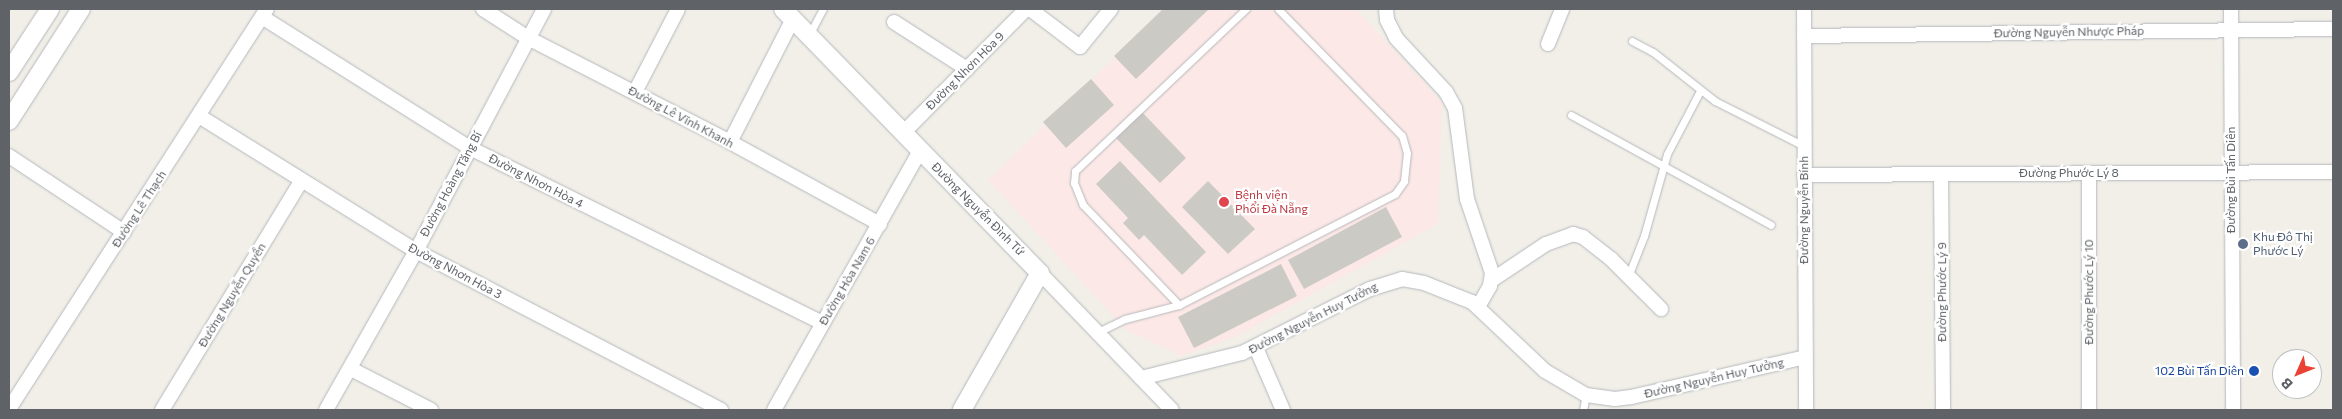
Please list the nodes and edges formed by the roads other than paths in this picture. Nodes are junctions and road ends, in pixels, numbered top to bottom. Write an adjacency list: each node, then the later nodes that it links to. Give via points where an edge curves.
1 (50, 9): 27 (street)
2 (81, 9): 32 (street)
3 (483, 9): 23 (street, Đường Lê Vĩnh Khanh)
4 (544, 9): 23 (street, Đường Hoàng Tăng Bí)
5 (678, 9): 29 (street)
6 (823, 9): 21 (lane)
7 (1026, 9): 26 (street, Đường Nhơn Hòa 9)
8 (1030, 9): 9 (street, via 1080,47)
9 (1111, 9)
10 (1246, 9): 53 (lane, via 1075,170 1074,183 1083,205)
11 (1278, 9): 53 (lane, via 1402,136 1407,153 1404,181 1395,194)
12 (1386, 9): 52 (street, via 1387,20 1396,38 1446,92 1455,108 1467,199)
13 (1562, 9): 25 (street)
14 (1804, 9): 22 (street, Đường Nguyễn Bính)
15 (2231, 9): 19 (street, Đường Bùi Tấn Diên)
16 (265, 13): 31 (street, Đường Lê Thạch); 36 (street, Đường Nhơn Hòa 4)
17 (788, 14): 21 (street, Đường Nguyễn Đình Tứ); 34 (street)
18 (894, 22): 26 (street)
19 (2231, 29): 20 (street, Đường Nguyễn Nhược Pháp); 22 (street, Đường Nguyễn Nhược Pháp); 40 (street, Đường Bùi Tấn Diên)
20 (2333, 29)
21 (808, 35): 33 (street, Đường Nguyễn Đình Tứ)
22 (1804, 36): 35 (street, Đường Nguyễn Bính)
23 (528, 38): 29 (street, Đường Lê Vĩnh Khanh); 36 (street, Đường Hoàng Tăng Bí)
24 (1632, 41): 28 (lane, via 1665,60)
25 (1548, 44)
26 (967, 69): 33 (street, Đường Nhơn Hòa 9)
27 (9, 72)
28 (1700, 91): 35 (lane); 39 (lane)
29 (635, 92): 34 (street, Đường Lê Vĩnh Khanh)
30 (1571, 115): 39 (lane)
31 (199, 116): 45 (street, Đường Nhơn Hòa 3); 48 (street, Đường Lê Thạch)
32 (9, 120)
33 (903, 133): 37 (street, Đường Nguyễn Đình Tứ)
34 (730, 142): 46 (street, Đường Lê Vĩnh Khanh)
35 (1804, 146): 44 (street, Đường Nguyễn Bính)
36 (470, 148): 49 (street, Đường Hoàng Tăng Bí); 56 (street, Đường Nhơn Hòa 4)
37 (920, 152): 46 (street, Đường Hòa Nam 6); 50 (street, Đường Nguyễn Đình Tứ)
38 (9, 156): 48 (street)
39 (1663, 166): 47 (lane); 51 (lane, via 1644,236)
40 (2231, 172): 41 (street, Đường Phước Lý 8); 42 (street, Đường Phước Lý 8); 78 (street, Đường Bùi Tấn Diên)
41 (2333, 172)
42 (2088, 173): 43 (street, Đường Phước Lý 8); 77 (street, Đường Phước Lý 10)
43 (1942, 174): 44 (street, Đường Phước Lý 8); 76 (street, Đường Phước Lý 9)
44 (1804, 175): 59 (street, Đường Nguyễn Bính)
45 (302, 180): 49 (street, Đường Nhơn Hòa 3); 65 (street, Đường Nguyễn Quyền)
46 (880, 224): 56 (street, Đường Hòa Nam 6)
47 (1771, 225)
48 (124, 232): 64 (street, Đường Lê Thạch)
49 (416, 251): 60 (street, Đường Hoàng Tăng Bí); 68 (street, Đường Nhơn Hòa 3)
50 (1040, 273): 57 (street, Đường Nguyễn Đình Tứ); 70 (street)
51 (1628, 274): 52 (street, via 1591,243 1573,234 1546,244); 55 (street)
52 (1492, 280): 54 (street)
53 (1179, 305): 57 (lane, via 1125,319)
54 (1478, 307): 58 (street, Đường Nguyễn Huy Tưởng, via 1413,280 1386,282); 62 (street, Đường Nguyễn Huy Tưởng, via 1545,371)
55 (1661, 309)
56 (822, 324): 69 (street, Đường Hòa Nam 6)
57 (1098, 332): 61 (street, Đường Nguyễn Đình Tứ)
58 (1256, 348): 61 (street, Đường Nguyễn Huy Tưởng, via 1216,362); 72 (street)
59 (1805, 357): 63 (street, Đường Nguyễn Huy Tưởng); 75 (street, Đường Nguyễn Bính)
60 (351, 369): 66 (street, Đường Hoàng Tăng Bí); 67 (street)
61 (1141, 378): 71 (street, Đường Nguyễn Đình Tứ)
62 (1586, 395): 63 (street, Đường Nguyễn Huy Tưởng); 73 (lane)
63 (1620, 399): 74 (street)
64 (9, 408)
65 (162, 410)
66 (326, 410)
67 (431, 410)
68 (721, 410)
69 (774, 410)
70 (962, 410)
71 (1172, 410)
72 (1284, 410)
73 (1582, 410)
74 (1632, 410)
75 (1806, 410)
76 (1943, 410)
77 (2089, 410)
78 (2233, 410)

